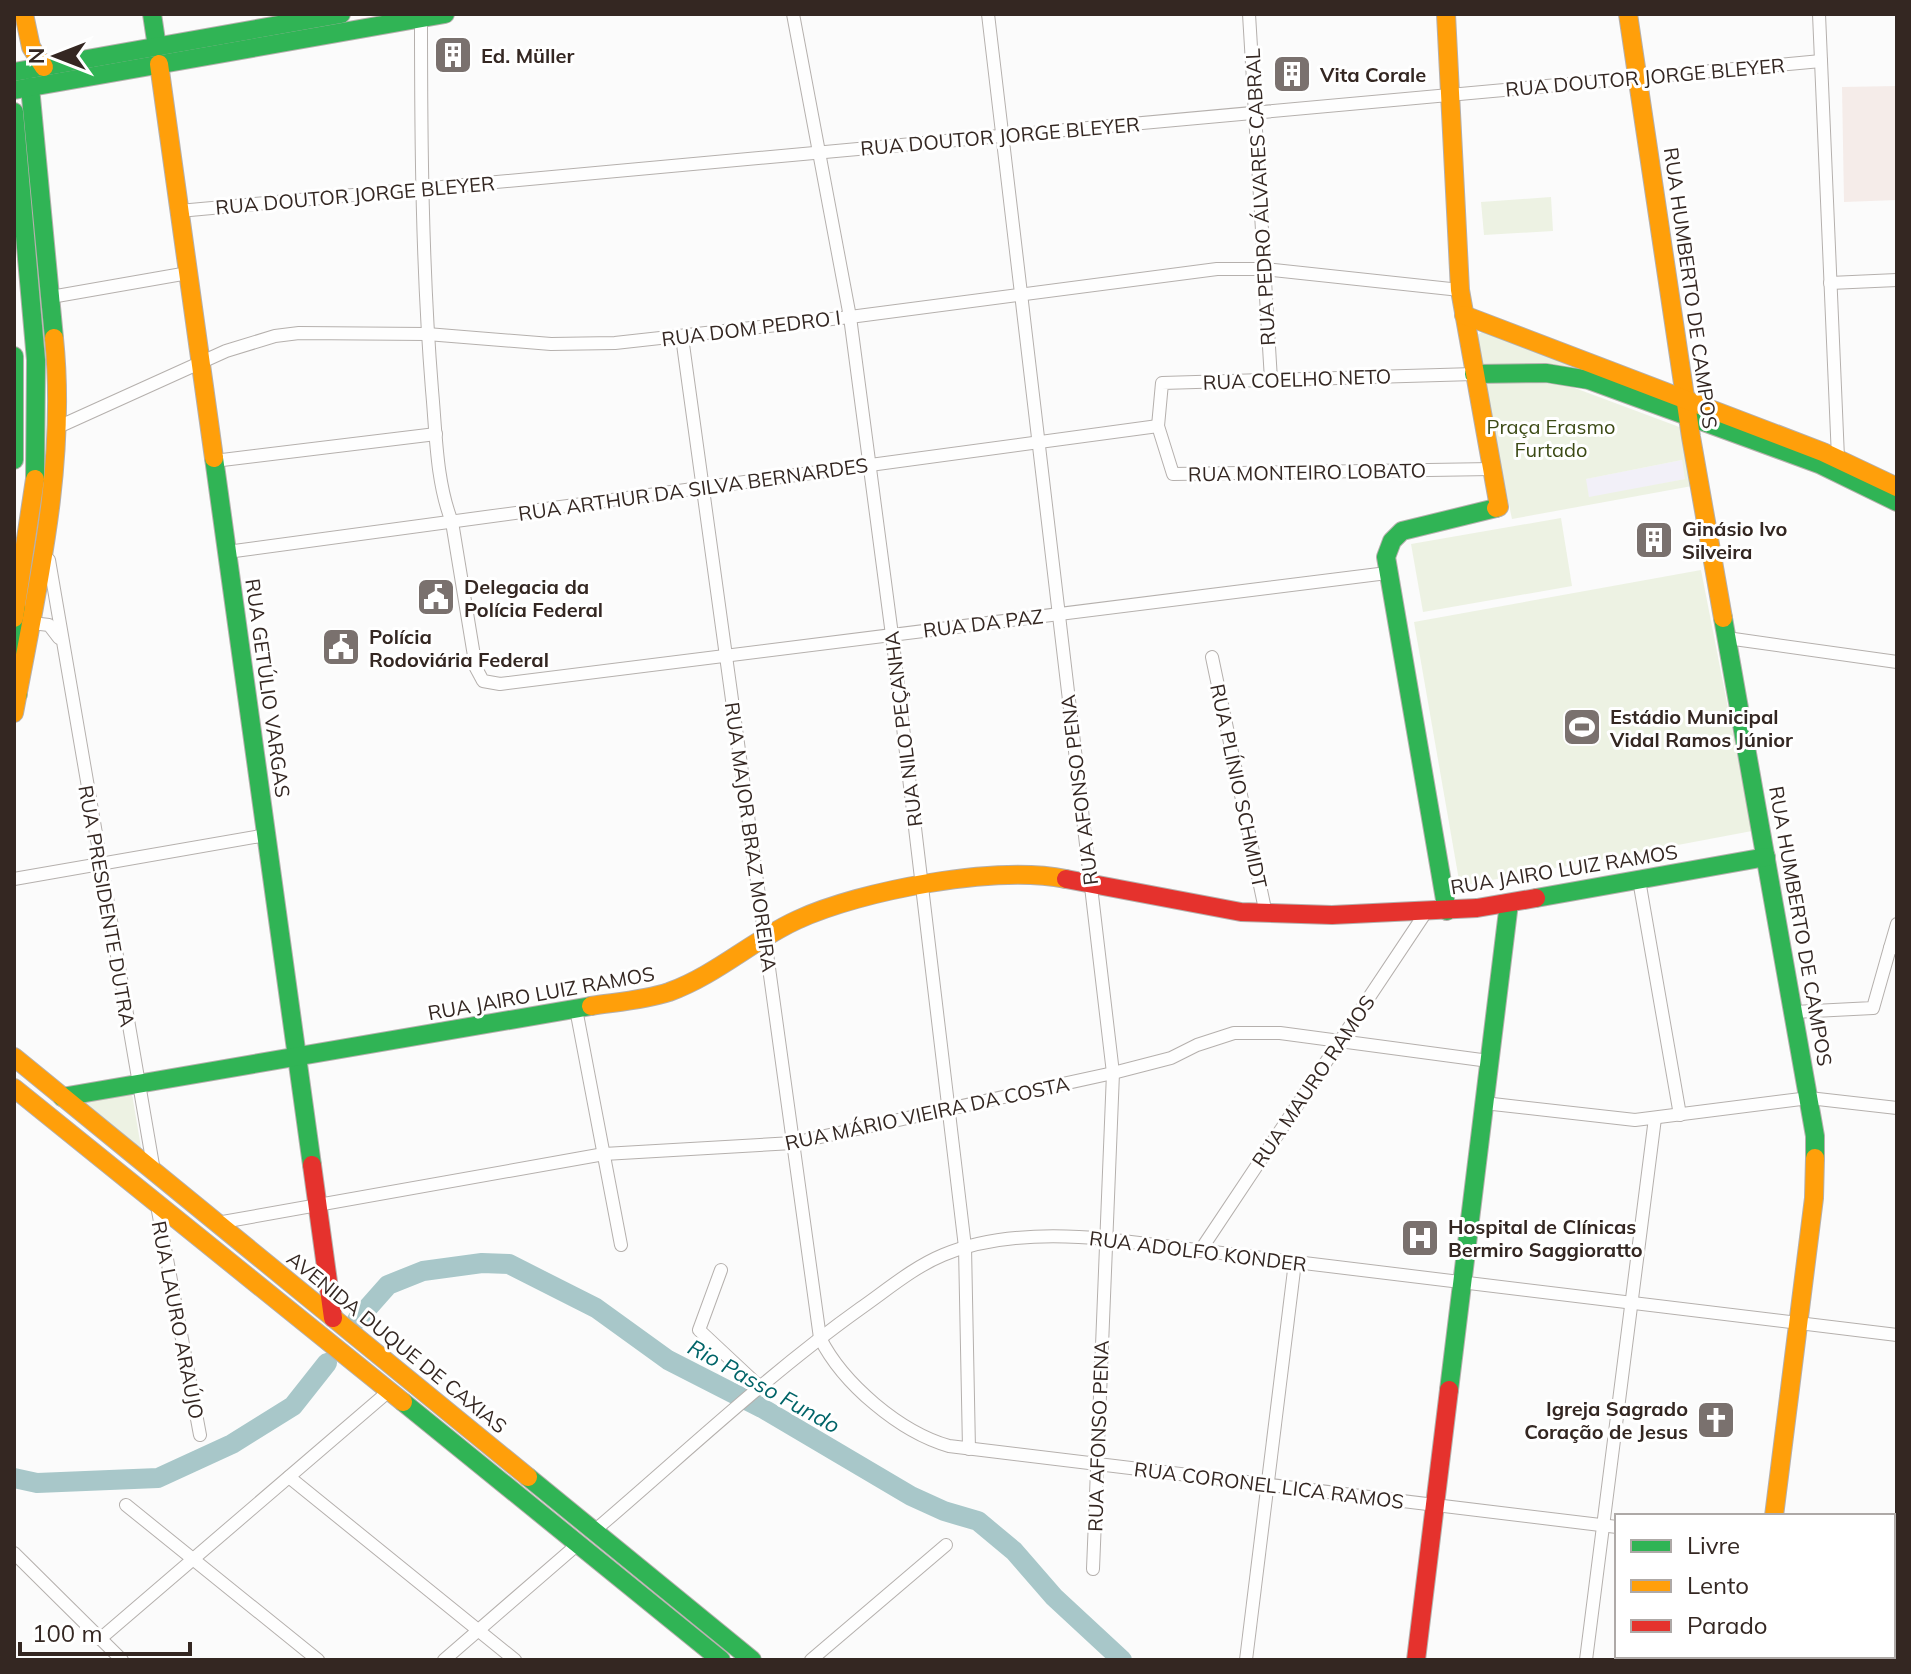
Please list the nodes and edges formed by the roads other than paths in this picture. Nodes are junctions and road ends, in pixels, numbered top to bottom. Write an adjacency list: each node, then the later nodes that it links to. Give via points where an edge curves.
1 (24, 14): 14 (main road, via 31,47)
2 (152, 14): 12 (main road, RUA GETÚLIO VARGAS)
3 (341, 14): 12 (main road)
4 (445, 14): 11 (main road)
5 (793, 14): 21 (street, RUA NILO PEÇANHA)
6 (988, 14): 20 (street, RUA AFONSO PENA)
7 (1249, 14): 19 (street, RUA PEDRO ÁLVARES CABRAL)
8 (1446, 14): 17 (main road)
9 (1628, 14): 15 (main road, RUA HUMBERTO DE CAMPOS)
10 (1819, 14): 13 (street)
11 (421, 18): 12 (main road); 22 (street)
12 (158, 56): 14 (main road); 16 (main road); 23 (main road, RUA GETÚLIO VARGAS)
13 (1821, 61): 15 (street, RUA DOUTOR JORGE BLEYER); 27 (street)
14 (44, 67): 16 (main road)
15 (1638, 78): 17 (street, RUA DOUTOR JORGE BLEYER); 39 (main road, RUA HUMBERTO DE CAMPOS)
16 (20, 82): 30 (main road)
17 (1450, 95): 19 (street, RUA DOUTOR JORGE BLEYER); 28 (main road)
18 (14, 112): 57 (main road, via 37,374 35,480)
19 (1255, 113): 20 (street, RUA DOUTOR JORGE BLEYER); 24 (street, RUA PEDRO ÁLVARES CABRAL)
20 (1002, 136): 21 (street, RUA DOUTOR JORGE BLEYER); 29 (street, RUA AFONSO PENA)
21 (819, 153): 22 (street, RUA DOUTOR JORGE BLEYER); 32 (street, RUA NILO PEÇANHA)
22 (421, 189): 23 (street, RUA DOUTOR JORGE BLEYER); 33 (street)
23 (179, 211): 25 (main road, RUA GETÚLIO VARGAS)
24 (1264, 269): 28 (street, RUA DOM PEDRO I); 29 (street, RUA DOM PEDRO I, via 1217,269); 38 (street, RUA PEDRO ÁLVARES CABRAL)
25 (188, 273): 30 (street); 36 (main road, RUA GETÚLIO VARGAS)
26 (1897, 280): 27 (street)
27 (1830, 283): 44 (street)
28 (1460, 290): 31 (main road)
29 (1021, 293): 32 (street, RUA DOM PEDRO I); 43 (street, RUA AFONSO PENA)
30 (51, 297): 41 (main road)
31 (1464, 315): 37 (main road); 39 (main road)
32 (850, 317): 34 (street, RUA DOM PEDRO I); 47 (street, RUA NILO PEÇANHA)
33 (427, 334): 34 (street, RUA DOM PEDRO I, via 582,345); 36 (street, RUA DOM PEDRO I, via 299,333 252,343); 42 (street)
34 (682, 337): 50 (street, RUA MAJOR BRAZ MOREIRA)
35 (14, 356): 45 (main road)
36 (200, 363): 41 (street, RUA DOM PEDRO I); 46 (main road, RUA GETÚLIO VARGAS)
37 (1474, 374): 38 (street, RUA COELHO NETO); 39 (main road, via 1565,373); 48 (main road)
38 (1271, 380): 40 (street, RUA COELHO NETO, via 1162,383)
39 (1686, 408): 44 (main road); 51 (main road); 59 (main road, RUA HUMBERTO DE CAMPOS)
40 (1158, 426): 43 (street, RUA ARTHUR DA SILVA BERNARDES); 48 (street, RUA MONTEIRO LOBATO, via 1173,474)
41 (58, 427): 53 (main road)
42 (436, 434): 46 (street); 52 (street)
43 (1038, 443): 47 (street, RUA ARTHUR DA SILVA BERNARDES); 56 (street, RUA AFONSO PENA)
44 (1838, 458): 49 (main road)
45 (14, 460)
46 (214, 461): 54 (main road, RUA GETÚLIO VARGAS)
47 (870, 465): 50 (street, RUA ARTHUR DA SILVA BERNARDES); 58 (street, RUA NILO PEÇANHA)
48 (1492, 469): 55 (main road, via 1499,507 1402,531 1389,544)
49 (1897, 487)
50 (702, 488): 52 (street, RUA ARTHUR DA SILVA BERNARDES); 61 (street, RUA MAJOR BRAZ MOREIRA)
51 (1897, 502)
52 (452, 522): 54 (street, RUA ARTHUR DA SILVA BERNARDES); 61 (street, RUA DA PAZ, via 476,668 483,681 500,684)
53 (46, 542): 57 (main road); 60 (street, RUA PRESIDENTE DUTRA)
54 (227, 552): 65 (main road, RUA GETÚLIO VARGAS)
55 (1387, 573): 56 (street, RUA DA PAZ); 73 (main road)
56 (1059, 614): 58 (street, RUA DA PAZ); 70 (street, RUA AFONSO PENA)
57 (21, 615): 60 (street, via 49,625); 64 (main road)
58 (892, 635): 61 (street, RUA DA PAZ); 71 (street, RUA NILO PEÇANHA)
59 (1727, 638): 63 (street); 66 (main road, RUA HUMBERTO DE CAMPOS)
60 (61, 641): 67 (street, RUA PRESIDENTE DUTRA)
61 (726, 656): 77 (street, RUA MAJOR BRAZ MOREIRA)
62 (1212, 657): 75 (street, RUA PLÍNIO SCHMIDT)
63 (1897, 662)
64 (14, 713)
65 (266, 835): 67 (street); 83 (main road, RUA GETÚLIO VARGAS)
66 (1766, 857): 69 (main road, RUA JAIRO LUIZ RAMOS); 80 (main road, RUA HUMBERTO DE CAMPOS)
67 (100, 864): 68 (street); 86 (street, RUA PRESIDENTE DUTRA)
68 (14, 879)
69 (1639, 880): 72 (main road, RUA JAIRO LUIZ RAMOS); 93 (street)
70 (1090, 882): 71 (main road, RUA JAIRO LUIZ RAMOS, via 1021,875); 75 (main road, RUA JAIRO LUIZ RAMOS, via 1208,908); 85 (street, RUA AFONSO PENA)
71 (922, 887): 77 (main road, RUA JAIRO LUIZ RAMOS, via 833,906); 92 (street, RUA NILO PEÇANHA)
72 (1509, 903): 73 (main road, RUA JAIRO LUIZ RAMOS); 84 (main road)
73 (1447, 911): 74 (main road, RUA JAIRO LUIZ RAMOS)
74 (1426, 912): 75 (main road, RUA JAIRO LUIZ RAMOS); 81 (street, RUA MAURO RAMOS)
75 (1266, 914)
76 (1897, 924): 78 (street)
77 (764, 937): 79 (main road, RUA JAIRO LUIZ RAMOS, via 686,986); 95 (street, RUA MAJOR BRAZ MOREIRA)
78 (1894, 948): 80 (street, via 1873,1008)
79 (576, 1009): 83 (main road, RUA JAIRO LUIZ RAMOS); 96 (street)
80 (1794, 1012): 89 (main road, RUA HUMBERTO DE CAMPOS)
81 (1340, 1041): 84 (street, RUA MÁRIO VIEIRA DA COSTA); 85 (street, RUA MÁRIO VIEIRA DA COSTA, via 1234,1033); 104 (street, RUA MAURO RAMOS)
82 (14, 1057): 88 (main road, AVENIDA DUQUE DE CAXIAS)
83 (297, 1057): 86 (main road, RUA JAIRO LUIZ RAMOS); 99 (main road, RUA GETÚLIO VARGAS)
84 (1489, 1061): 90 (main road)
85 (1113, 1073): 92 (street, RUA MÁRIO VIEIRA DA COSTA); 101 (street, RUA AFONSO PENA)
86 (138, 1084): 88 (main road, RUA JAIRO LUIZ RAMOS); 97 (street, RUA PRESIDENTE DUTRA)
87 (14, 1088): 98 (main road)
88 (62, 1097): 97 (main road, AVENIDA DUQUE DE CAXIAS)
89 (1809, 1098): 91 (street); 93 (street); 110 (main road, RUA HUMBERTO DE CAMPOS, via 1816,1174)
90 (1484, 1103): 94 (street, via 1618,1120); 107 (main road)
91 (1897, 1108)
92 (949, 1111): 95 (street, RUA MÁRIO VIEIRA DA COSTA); 103 (street, RUA NILO PEÇANHA)
93 (1680, 1115): 94 (street)
94 (1655, 1118): 108 (street)
95 (793, 1143): 96 (street, RUA MÁRIO VIEIRA DA COSTA); 112 (street, RUA MAJOR BRAZ MOREIRA)
96 (604, 1154): 99 (street, RUA MÁRIO VIEIRA DA COSTA); 102 (street)
97 (154, 1171): 100 (main road, AVENIDA DUQUE DE CAXIAS)
98 (159, 1205): 114 (main road); 115 (street, RUA LAURO ARAÚJO)
99 (318, 1205): 100 (street, RUA MÁRIO VIEIRA DA COSTA); 109 (main road, RUA GETÚLIO VARGAS)
100 (217, 1223): 109 (main road, AVENIDA DUQUE DE CAXIAS)
101 (1106, 1239): 103 (street, RUA ADOLFO KONDER, via 1039,1236); 104 (street, RUA ADOLFO KONDER); 117 (street, RUA AFONSO PENA)
102 (621, 1245)
103 (965, 1247): 112 (street, RUA ADOLFO KONDER, via 909,1274); 116 (street, RUA NILO PEÇANHA)
104 (1200, 1251): 105 (street, RUA ADOLFO KONDER)
105 (1295, 1262): 107 (street, RUA ADOLFO KONDER); 119 (street)
106 (721, 1270): 113 (street, via 699,1330)
107 (1462, 1282): 108 (street, RUA ADOLFO KONDER); 121 (main road)
108 (1632, 1303): 110 (street, RUA ADOLFO KONDER); 123 (street)
109 (333, 1318): 124 (main road, AVENIDA DUQUE DE CAXIAS)
110 (1799, 1323): 111 (street, RUA ADOLFO KONDER); 122 (main road, RUA HUMBERTO DE CAMPOS)
111 (1897, 1335)
112 (820, 1338): 113 (street, RUA ADOLFO KONDER); 116 (street, RUA CORONEL LICA RAMOS, via 842,1372 894,1419 929,1440)
113 (761, 1388): 124 (street, RUA ADOLFO KONDER)
114 (389, 1391): 118 (street); 125 (main road)
115 (200, 1435)
116 (969, 1449): 117 (street, RUA CORONEL LICA RAMOS)
117 (1097, 1464): 119 (street, RUA CORONEL LICA RAMOS); 129 (street, RUA AFONSO PENA)
118 (289, 1477): 128 (street); 130 (street)
119 (1267, 1485): 121 (street, RUA CORONEL LICA RAMOS); 139 (street)
120 (126, 1505): 128 (street)
121 (1435, 1505): 123 (street, RUA CORONEL LICA RAMOS); 140 (main road)
122 (1774, 1514)
123 (1610, 1526): 141 (street)
124 (594, 1531): 137 (main road, AVENIDA DUQUE DE CAXIAS)
125 (578, 1544): 130 (street); 136 (main road)
126 (946, 1545): 138 (street)
127 (14, 1553): 131 (street)
128 (193, 1559): 131 (street); 133 (street)
129 (1093, 1569)
130 (479, 1630): 134 (street); 135 (street)
131 (100, 1639): 132 (street)
132 (122, 1660)
133 (318, 1660)
134 (444, 1660)
135 (515, 1660)
136 (721, 1660)
137 (752, 1660)
138 (811, 1660)
139 (1246, 1660)
140 (1416, 1660)
141 (1586, 1660)

